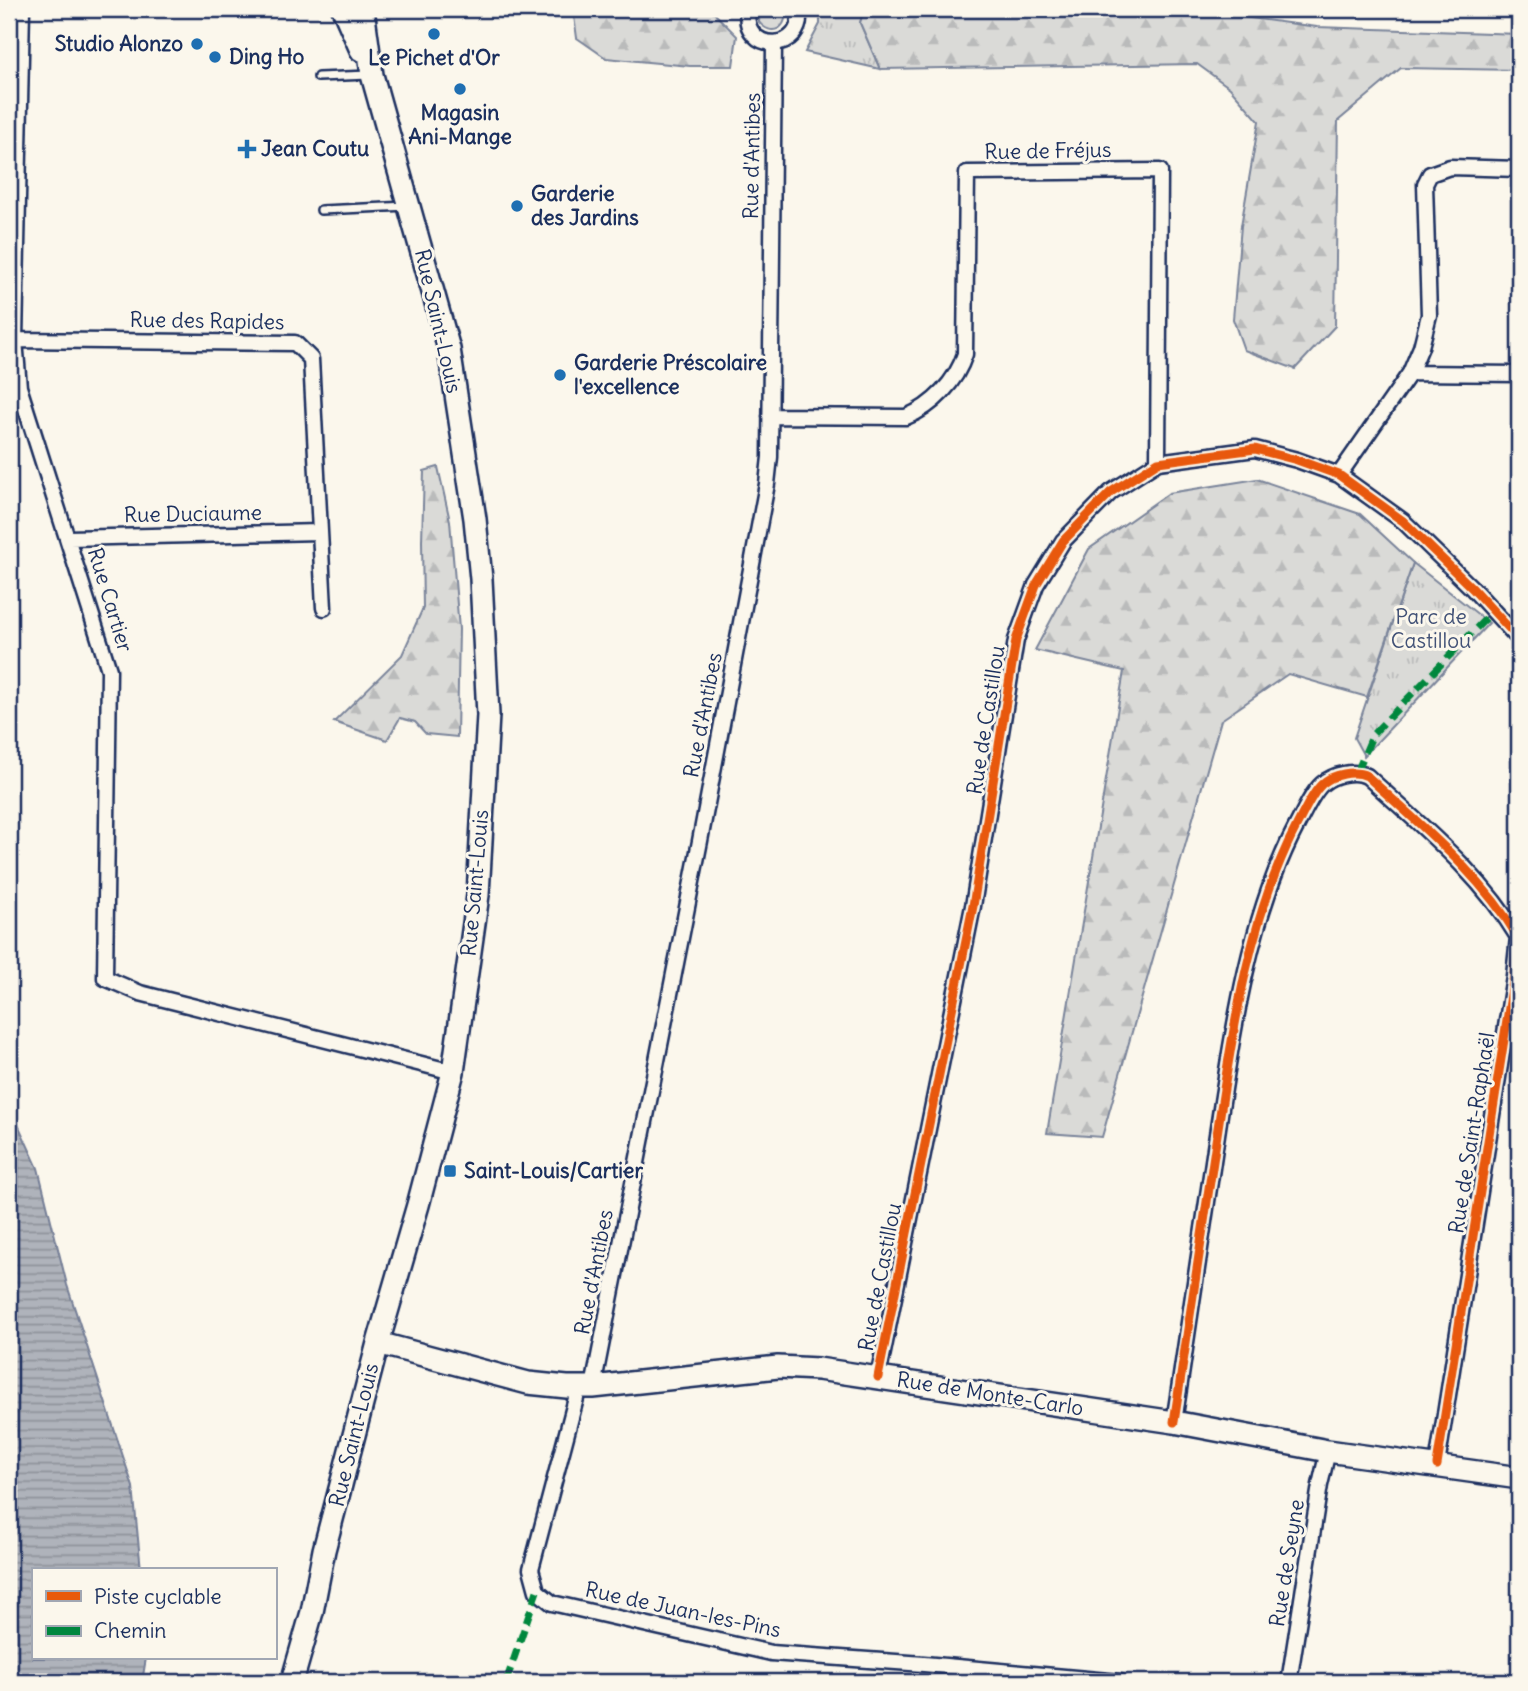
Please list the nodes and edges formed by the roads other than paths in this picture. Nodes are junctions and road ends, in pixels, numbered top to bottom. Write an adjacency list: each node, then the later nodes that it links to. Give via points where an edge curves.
1 (22, 9): 12 (street, Rue Cartier)
2 (343, 9): 7 (main road, Rue Saint-Louis)
3 (363, 9): 7 (main road, Rue Saint-Louis)
4 (748, 9): 6 (street, via 752,33)
5 (798, 9): 6 (street, via 796,30)
6 (774, 43): 15 (street, Rue d'Antibes)
7 (372, 75): 8 (lane); 10 (main road, Rue Saint-Louis)
8 (318, 77)
9 (1519, 169): 13 (street, via 1450,167 1430,174 1425,184 1429,315)
10 (409, 206): 11 (lane); 22 (main road, Rue Saint-Louis, via 449,349 475,519 485,646 488,715 478,895)
11 (321, 211)
12 (15, 340): 18 (street, Rue des Rapides, via 295,343 310,359); 19 (street, Rue Cartier, via 19,387)
13 (1410, 373): 14 (street); 17 (street)
14 (1519, 374)
15 (770, 416): 16 (street, Rue de Fréjus, via 906,418 919,412 953,380 963,361 966,340 967,173 1160,171); 25 (street, Rue d'Antibes, via 764,510)
16 (1158, 462): 17 (street, Rue de Castillou, via 1255,449); 24 (street, Rue de Castillou, via 1111,492 1063,541 1036,585 1016,640 973,906)
17 (1339, 475): 21 (street, Rue de Castillou, via 1403,522)
18 (319, 533): 19 (street, Rue Duciaume); 20 (street, Rue des Rapides)
19 (69, 538): 22 (street, Rue Cartier, via 109,670 105,978 140,993)
20 (324, 608)
21 (1519, 639)
22 (453, 1072): 23 (main road, Rue Saint-Louis)
23 (378, 1343): 25 (main road, Rue de Monte-Carlo, via 528,1383); 30 (main road, Rue Saint-Louis)
24 (878, 1377): 25 (main road, Rue de Monte-Carlo, via 778,1367); 26 (main road, Rue de Monte-Carlo)
25 (586, 1387): 31 (street, Rue de Juan-les-Pins, via 531,1569 537,1591 552,1603 771,1653)
26 (1174, 1422): 27 (main road, Rue de Monte-Carlo); 28 (street, Rue de Saint-Raphaël, via 1243,984 1286,845 1322,784 1357,772 1367,776 1460,862 1518,937)
27 (1328, 1451): 28 (main road, Rue de Monte-Carlo); 32 (street, Rue de Seyne)
28 (1437, 1465): 29 (main road, Rue de Monte-Carlo)
29 (1519, 1478)
30 (292, 1682)
31 (1120, 1682)
32 (1289, 1682)

